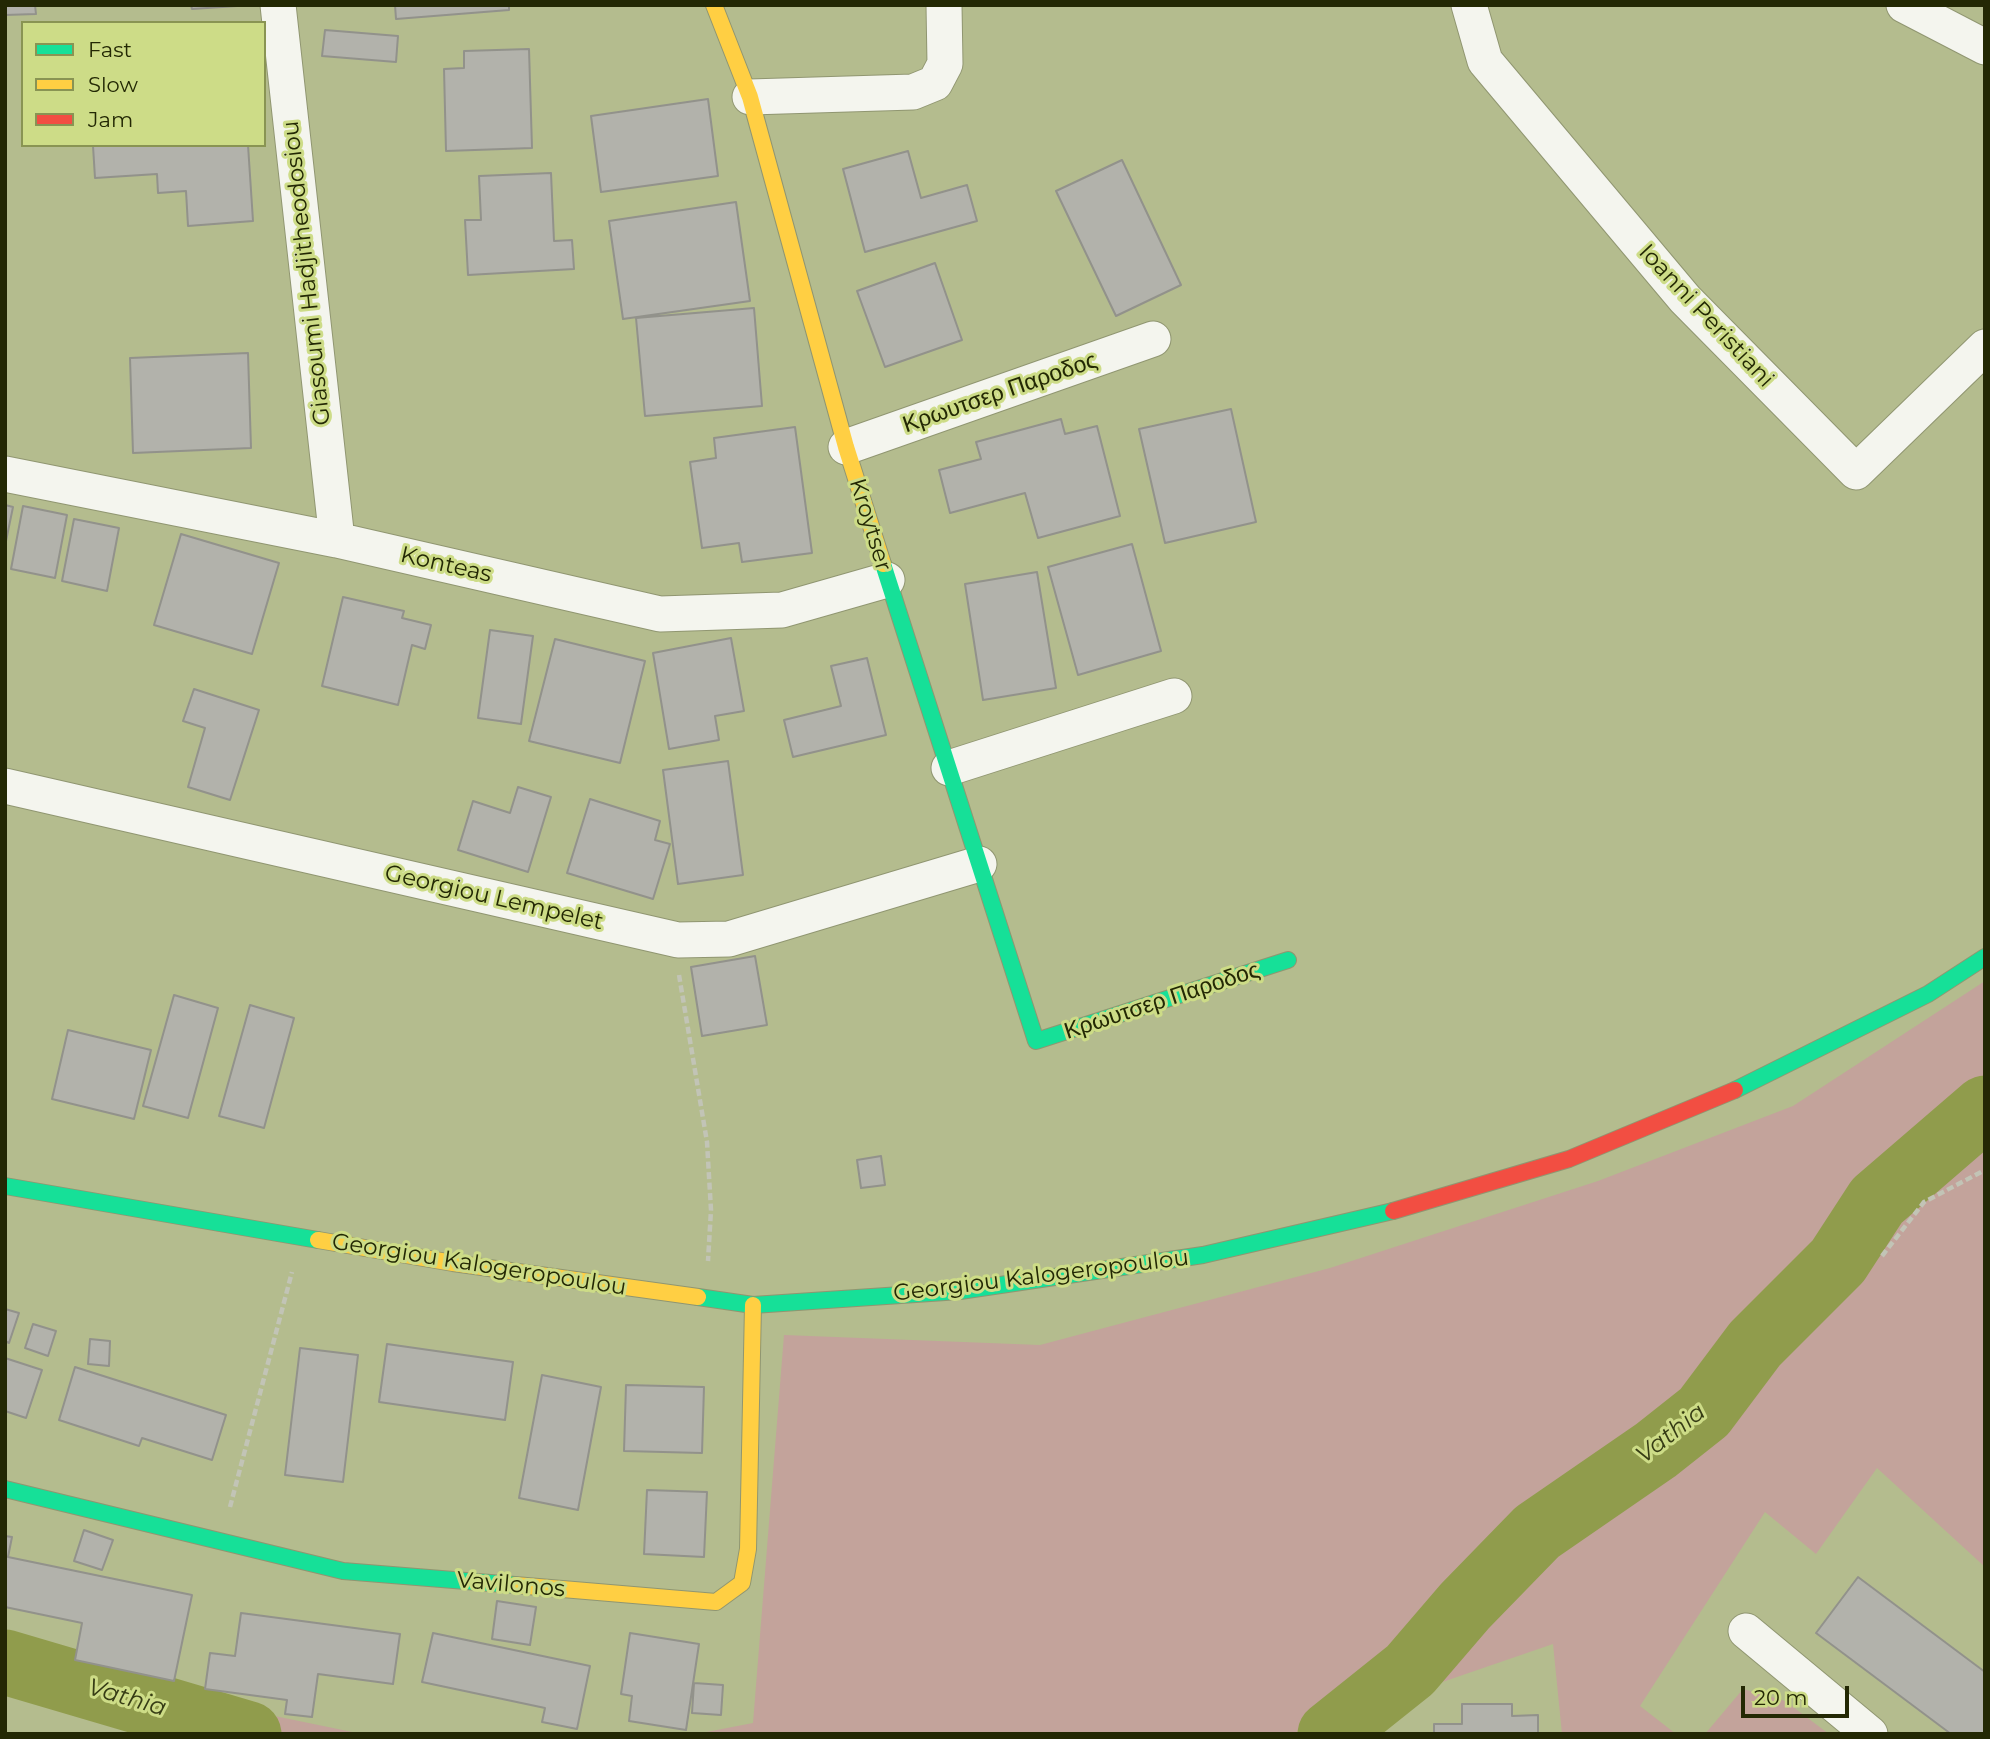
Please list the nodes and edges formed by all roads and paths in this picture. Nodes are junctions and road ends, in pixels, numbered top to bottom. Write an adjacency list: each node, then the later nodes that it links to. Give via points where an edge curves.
1 (278, 5): 12 (street, Giasoumi Hadjitheodosiou)
2 (714, 5): 7 (street, Kroytser)
3 (944, 5): 7 (street, via 945,64 935,83 913,92)
4 (1469, 5): 9 (street, Ioanni Peristiani, via 1485,61 1685,299 1856,472)
5 (1904, 5): 6 (street)
6 (1985, 47)
7 (750, 97): 10 (street, Kroytser)
8 (1153, 339): 10 (street, Κρωυτσερ Παροδος)
9 (1985, 347)
10 (846, 447): 13 (street, Kroytser)
11 (5, 474): 12 (street, Konteas)
12 (337, 540): 13 (street, Konteas, via 660,614 782,610)
13 (887, 580): 15 (street, Kroytser)
14 (1174, 696): 15 (street)
15 (949, 768): 17 (street, Kroytser)
16 (5, 786): 18 (street, Georgiou Lempelet)
17 (979, 864): 18 (street, Georgiou Lempelet, via 729,939); 21 (street, Kroytser)
18 (674, 940): 26 (path, via 707,1142 711,1210)
19 (1985, 957): 27 (street, Georgiou Kalogeropoulou, via 1928,994 1736,1090 1569,1159 1420,1205 1203,1255 960,1291)
20 (1288, 960): 21 (street, Κρωυτσερ Παροδος)
21 (1036, 1041)
22 (1985, 1170): 25 (path, via 1924,1202)
23 (5, 1185): 24 (street, Georgiou Kalogeropoulou)
24 (302, 1237): 26 (street, Georgiou Kalogeropoulou); 29 (path)
25 (1882, 1256)
26 (706, 1298): 27 (street, Georgiou Kalogeropoulou)
27 (753, 1305): 29 (street, Vavilonos, via 748,1549 742,1584 716,1602 342,1571)
28 (5, 1489): 29 (street, Vavilonos)
29 (220, 1541)
30 (1746, 1631): 31 (street)
31 (1870, 1734)

